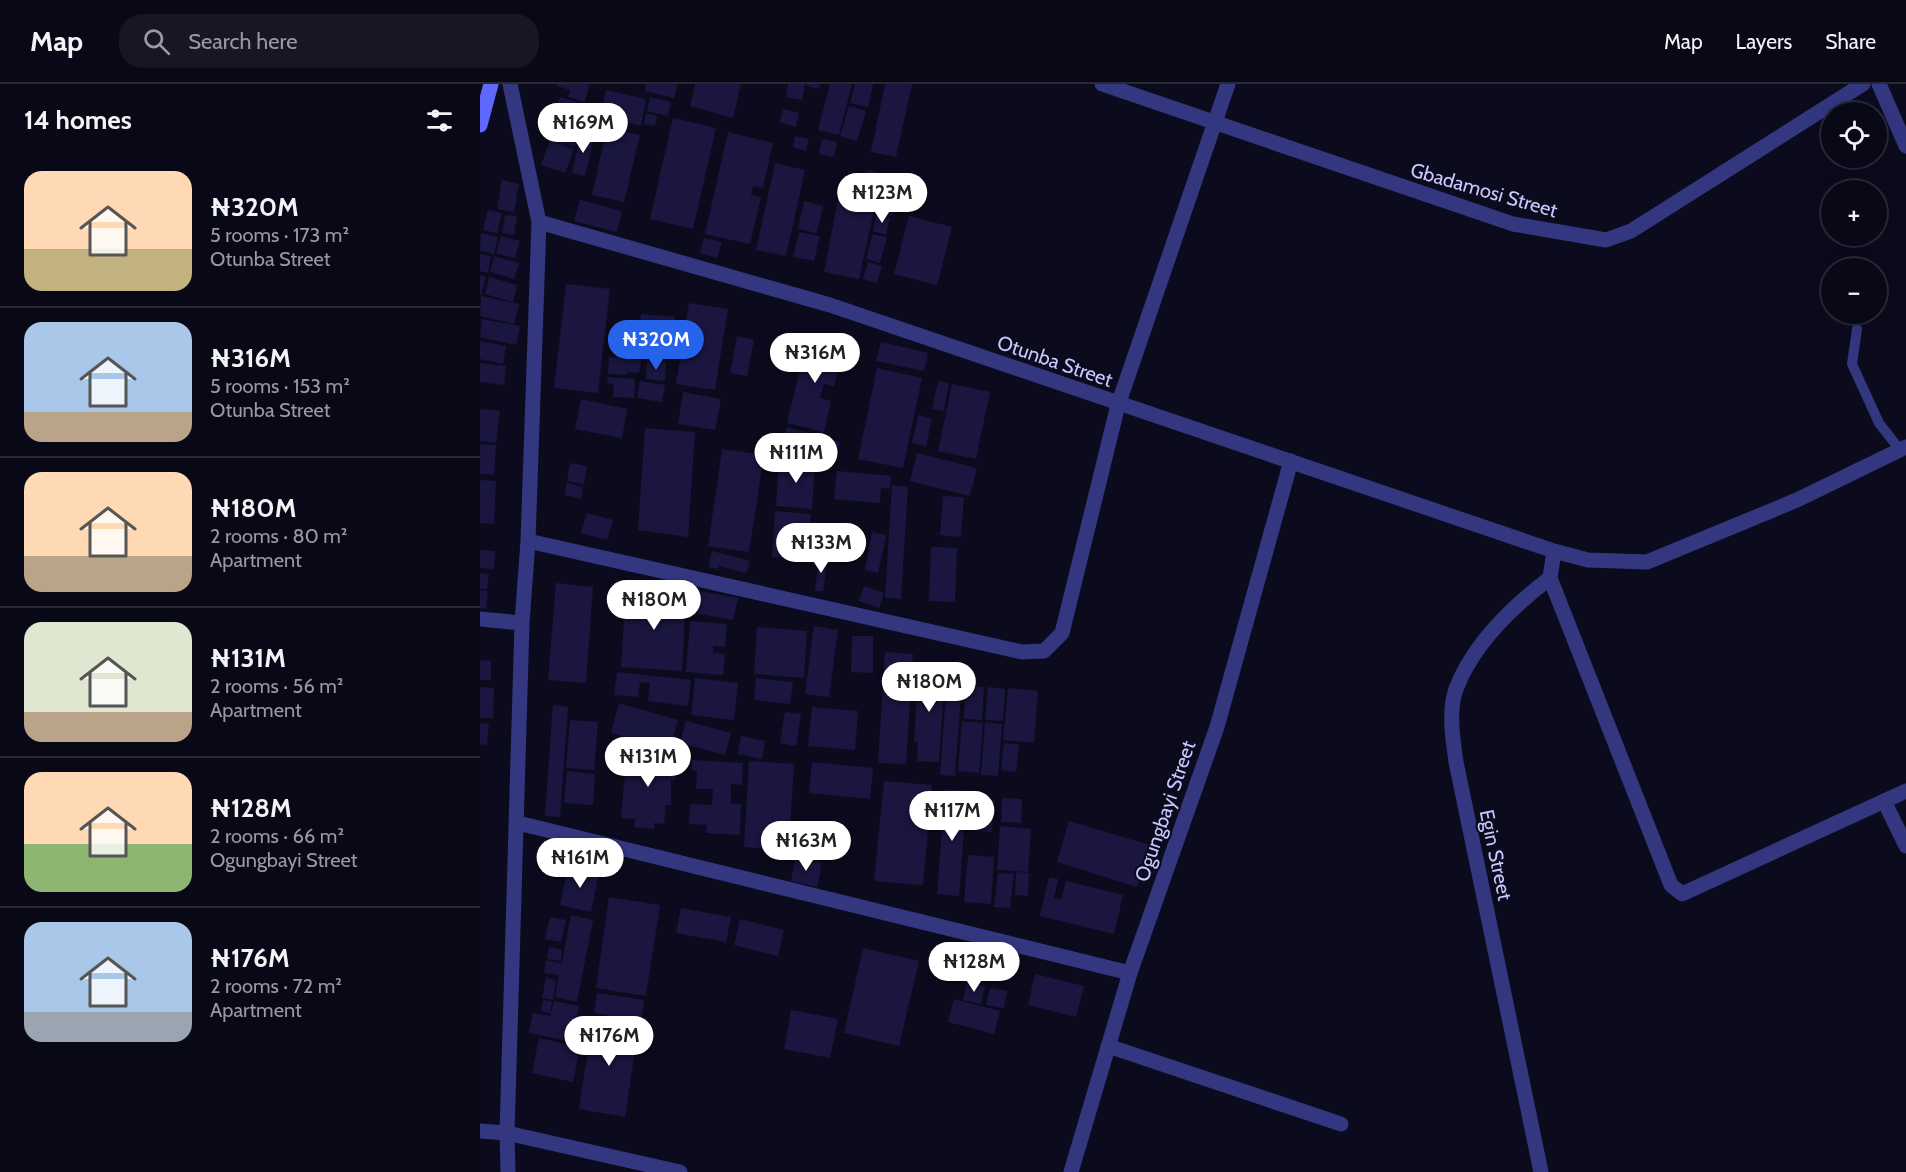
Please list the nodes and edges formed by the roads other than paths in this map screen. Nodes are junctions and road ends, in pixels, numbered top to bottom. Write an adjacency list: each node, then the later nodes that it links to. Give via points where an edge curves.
1 (492, 84): 8 (main road)
2 (510, 84): 10 (street)
3 (1102, 84): 7 (street, Gbadamosi Street)
4 (1228, 84): 7 (street)
5 (1863, 84): 7 (street, Gbadamosi Street, via 1631,231 1606,240 1551,233 1472,212)
6 (1878, 84): 9 (street)
7 (1215, 122): 12 (street)
8 (480, 125)
9 (1906, 146)
10 (539, 222): 12 (street, Otunba Street, via 830,305); 15 (street)
11 (1857, 329): 13 (lane, via 1852,363 1879,423)
12 (1118, 405): 14 (street, Otunba Street); 15 (street, via 1062,633 1044,651 1022,652)
13 (1903, 449): 16 (street, Otunba Street, via 1797,500 1647,562 1588,560)
14 (1291, 461): 16 (street, Otunba Street); 24 (street, Ogungbayi Street, via 1217,727)
15 (528, 541): 19 (street)
16 (1554, 551): 17 (street)
17 (1550, 578): 21 (street, via 1671,885 1682,894); 32 (street, Egin Street, via 1482,642 1456,690 1452,721 1456,762)
18 (480, 619): 19 (street)
19 (522, 623): 22 (street)
20 (1906, 790): 21 (street)
21 (1884, 801): 23 (street)
22 (518, 823): 24 (street); 28 (street)
23 (1906, 846)
24 (1130, 973): 25 (street, Ogungbayi Street)
25 (1108, 1046): 26 (street); 31 (street, Ogungbayi Street)
26 (1341, 1124)
27 (480, 1131): 28 (street)
28 (507, 1133): 29 (street); 30 (street)
29 (508, 1172)
30 (680, 1172)
31 (1071, 1172)
32 (1540, 1172)

